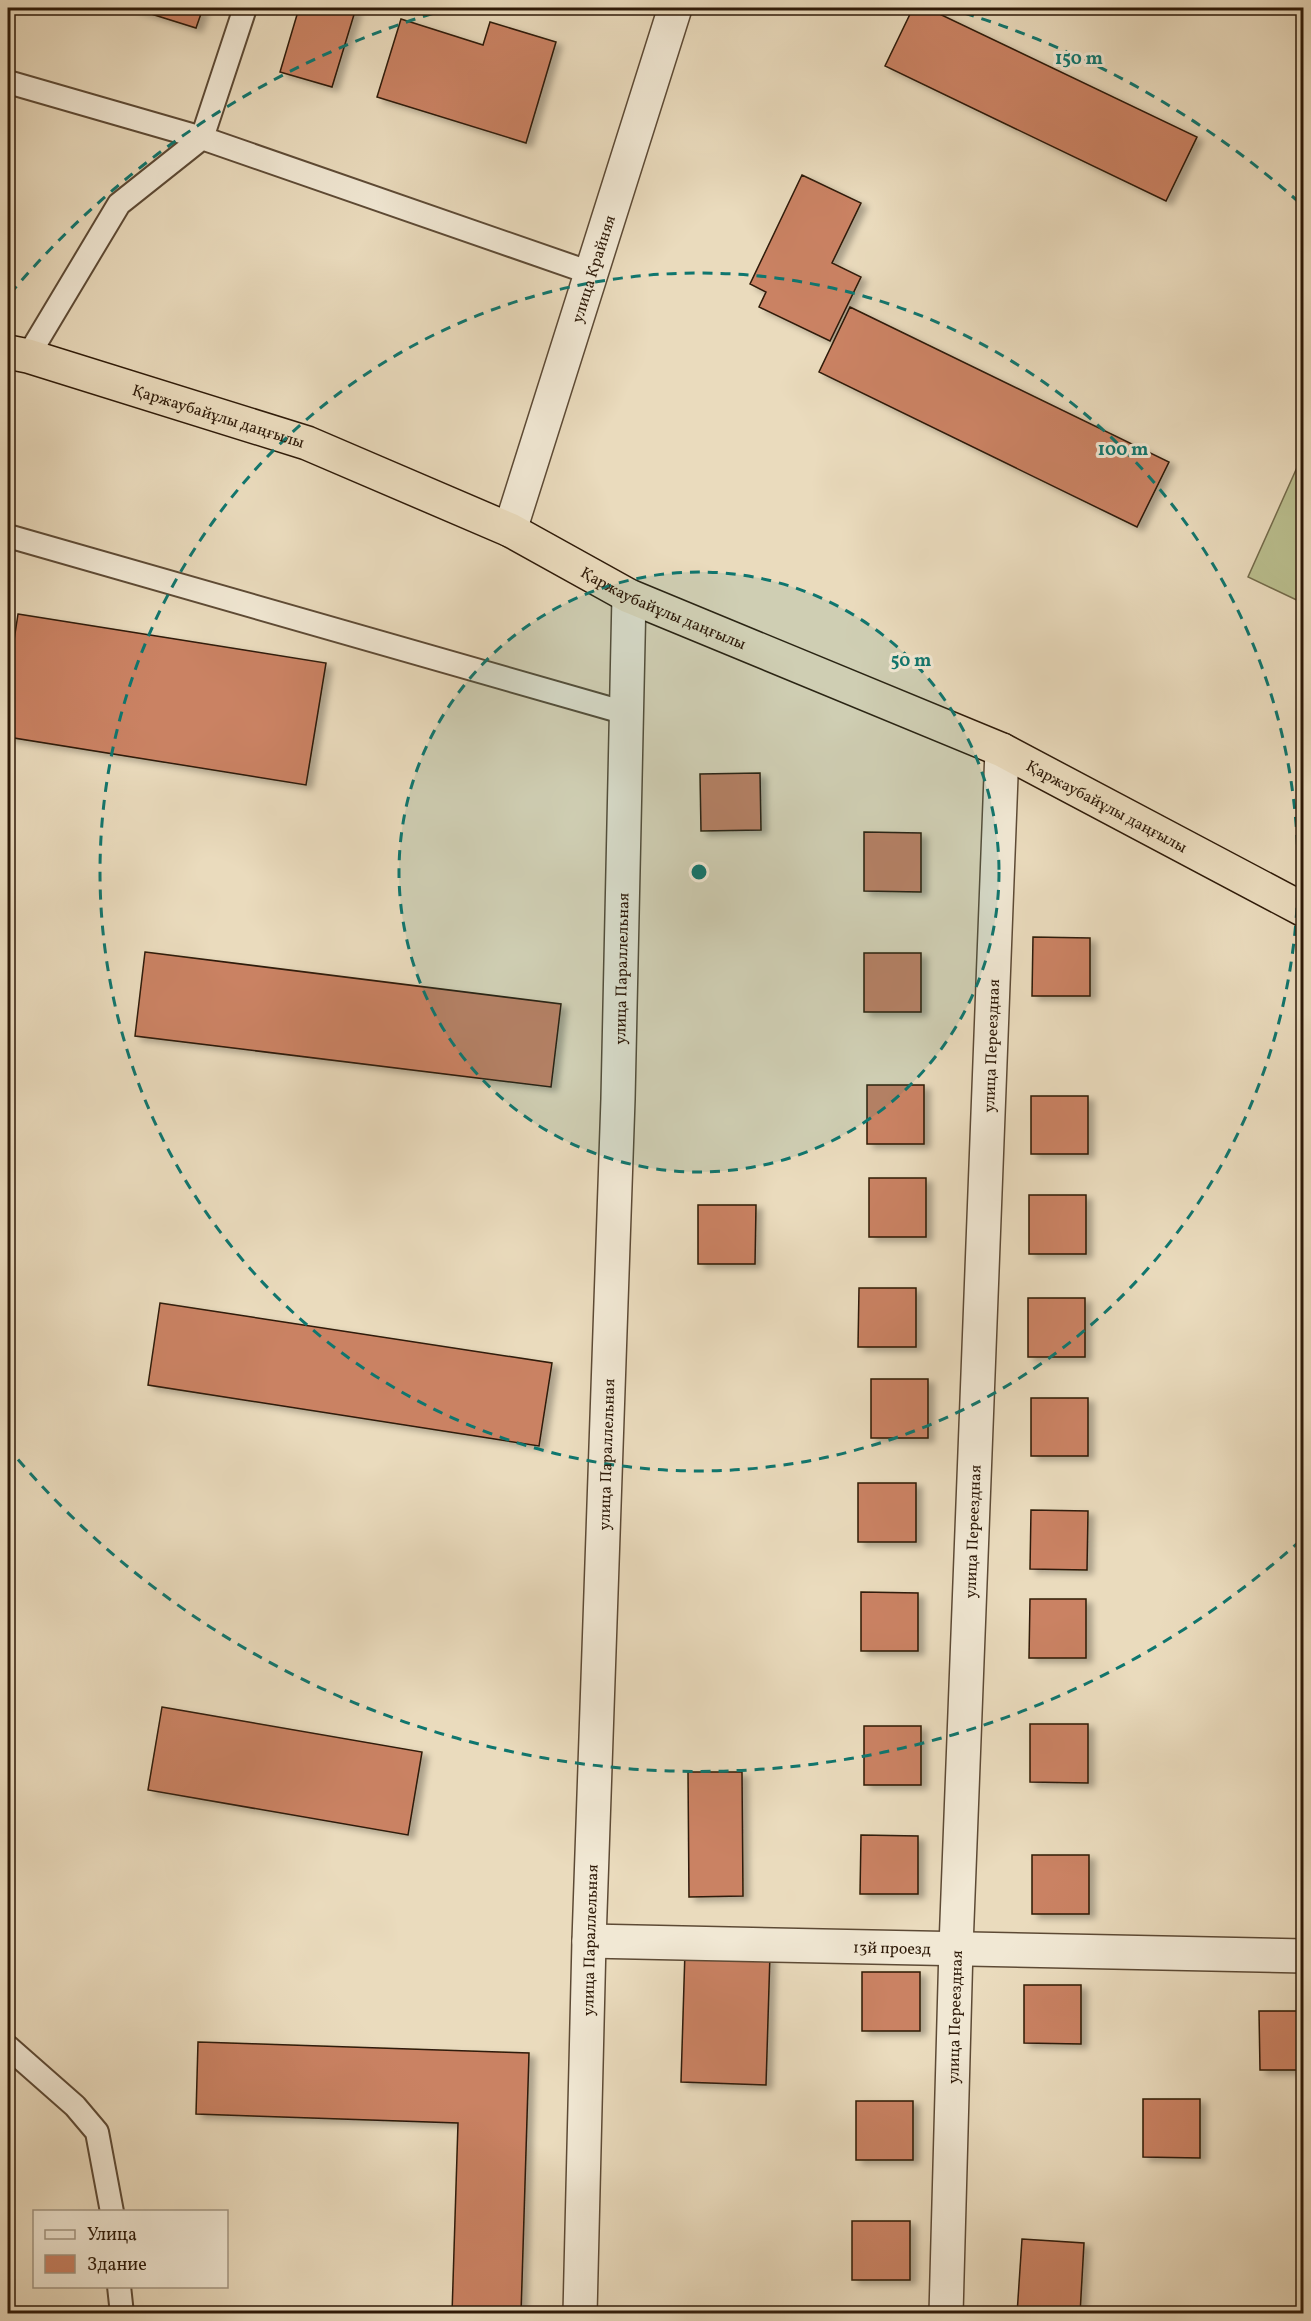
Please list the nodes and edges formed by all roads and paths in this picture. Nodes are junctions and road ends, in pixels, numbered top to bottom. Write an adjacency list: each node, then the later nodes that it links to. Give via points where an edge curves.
1 (245, 8): 4 (lane)
2 (675, 8): 5 (street, улица Крайняя)
3 (8, 82): 4 (lane)
4 (202, 138): 5 (lane); 6 (lane, via 119,204)
5 (591, 273): 7 (street, улица Крайняя)
6 (18, 354): 7 (highway, Қаржаубайұлы даңғылы, via 307,443)
7 (510, 530): 9 (highway, Қаржаубайұлы даңғылы)
8 (8, 536): 10 (lane)
9 (628, 597): 10 (street, улица Параллельная); 11 (highway, Қаржаубайұлы даңғылы)
10 (626, 713): 13 (street, улица Параллельная)
11 (1002, 750): 12 (highway, Қаржаубайұлы даңғылы); 14 (street, улица Переездная)
12 (1304, 910)
13 (590, 1941): 14 (street, 13й проезд); 20 (street, улица Параллельная)
14 (956, 1947): 15 (street, 13й проезд); 21 (street, улица Переездная)
15 (1304, 1956)
16 (8, 2047): 17 (lane, via 75,2106 97,2132)
17 (112, 2210)
18 (119, 2288): 19 (lane)
19 (122, 2313)
20 (580, 2313)
21 (946, 2313)

